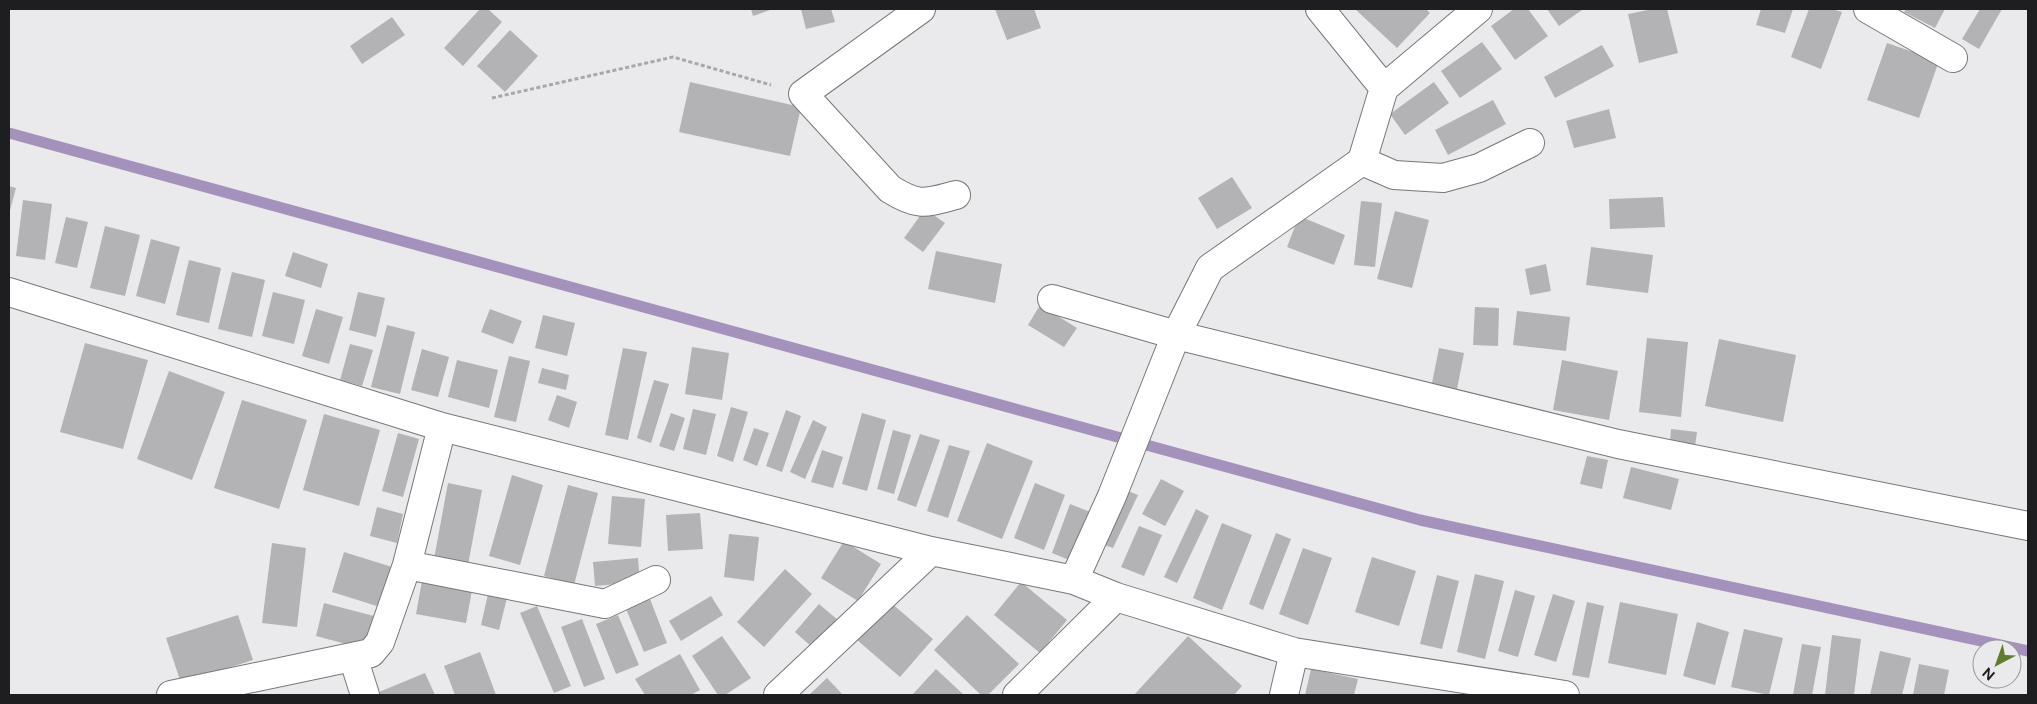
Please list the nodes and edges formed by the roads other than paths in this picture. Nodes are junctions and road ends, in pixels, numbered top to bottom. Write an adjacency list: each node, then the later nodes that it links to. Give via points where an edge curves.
1 (921, 9): 9 (street, via 803,94 890,190 924,204)
2 (1320, 9): 6 (street)
3 (1478, 9): 6 (street)
4 (1868, 9): 5 (street)
5 (1953, 58)
6 (1384, 88): 8 (street)
7 (1530, 143): 8 (street, via 1479,168 1443,178 1394,175)
8 (1362, 161): 12 (street, via 1210,268)
9 (956, 195)
10 (9, 292): 13 (street)
11 (1052, 300): 12 (street)
12 (1172, 344): 14 (street, via 1618,444); 18 (street, via 1112,496)
13 (442, 427): 15 (street); 16 (street)
14 (2028, 526)
15 (931, 551): 18 (street); 26 (street)
16 (407, 565): 17 (street, via 605,604); 21 (street, via 376,648 371,653)
17 (656, 580)
18 (1074, 580): 19 (street)
19 (1116, 596): 20 (street); 27 (street)
20 (1294, 652): 22 (street); 28 (street)
21 (353, 657): 24 (street); 25 (street)
22 (1472, 688): 23 (street)
23 (1550, 694)
24 (171, 695)
25 (366, 695)
26 (778, 695)
27 (1017, 695)
28 (1284, 695)

